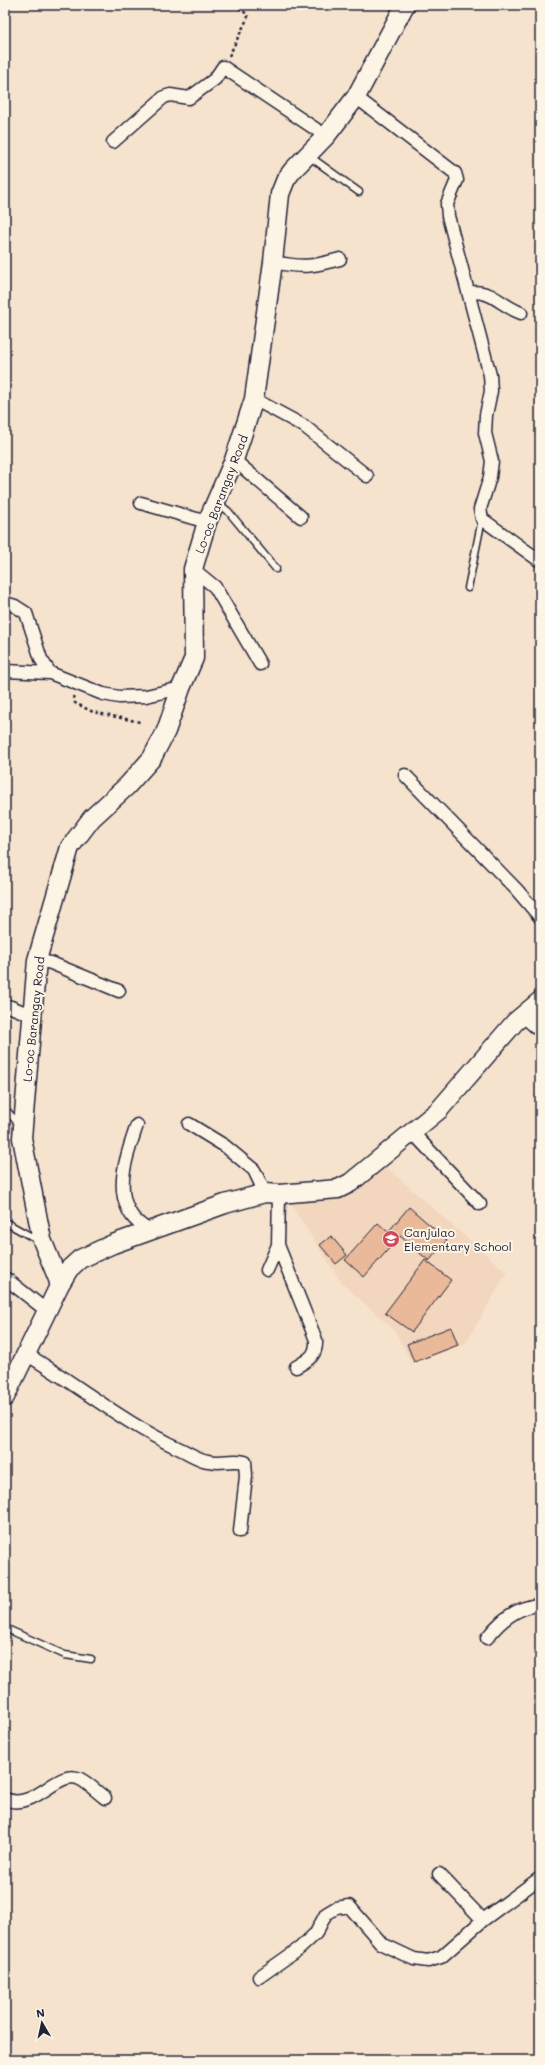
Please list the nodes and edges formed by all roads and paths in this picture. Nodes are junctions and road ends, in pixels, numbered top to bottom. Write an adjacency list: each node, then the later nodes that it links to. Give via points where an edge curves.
1 (235, 5): 3 (path, via 248,17)
2 (406, 5): 4 (street, Lo-oc Barangay Road)
3 (223, 67): 5 (street); 6 (street, via 215,79 189,98 164,96)
4 (356, 97): 5 (street, Lo-oc Barangay Road); 11 (street, via 455,174 457,180 447,204 448,216)
5 (326, 136): 7 (street, Lo-oc Barangay Road)
6 (113, 142)
7 (308, 156): 8 (lane); 10 (street, Lo-oc Barangay Road, via 286,179 280,194)
8 (360, 192)
9 (340, 259): 10 (street, via 301,268)
10 (273, 262): 13 (street, Lo-oc Barangay Road)
11 (469, 292): 12 (street, via 482,291 492,295 507,308); 19 (street, via 492,391 485,433 492,461 480,509)
12 (520, 313)
13 (254, 399): 14 (street, Lo-oc Barangay Road); 15 (street, via 304,426)
14 (234, 460): 16 (street, Lo-oc Barangay Road); 18 (street)
15 (366, 476)
16 (217, 502): 20 (street, Lo-oc Barangay Road); 23 (lane, via 228,511)
17 (141, 503): 20 (street)
18 (301, 518)
19 (482, 520): 21 (street); 24 (lane)
20 (207, 522): 22 (street, Lo-oc Barangay Road)
21 (540, 561)
22 (193, 569): 26 (street, via 214,587); 30 (street, Lo-oc Barangay Road, via 194,658)
23 (276, 569)
24 (468, 588)
25 (5, 603): 28 (street, via 26,613 41,659)
26 (260, 664)
27 (5, 671): 28 (street)
28 (50, 673): 29 (street)
29 (66, 678): 30 (street, via 103,694 119,697 146,696); 31 (path, via 75,703 104,715)
30 (181, 688): 34 (street, Lo-oc Barangay Road, via 166,731 152,758 127,786 92,818 70,847)
31 (140, 722)
32 (405, 775): 33 (street)
33 (540, 917)
34 (37, 960): 35 (street, via 51,963); 38 (street, Lo-oc Barangay Road)
35 (119, 991)
36 (540, 1001): 39 (street)
37 (7, 1003): 38 (street)
38 (33, 1016): 44 (street, Lo-oc Barangay Road)
39 (522, 1016): 40 (street); 45 (street, via 438,1110)
40 (540, 1031)
41 (5, 1109): 44 (lane)
42 (189, 1124): 46 (street, via 224,1146 254,1170)
43 (137, 1125): 49 (street, via 127,1157 123,1185 127,1209 135,1220)
44 (22, 1128): 50 (street, Lo-oc Barangay Road)
45 (413, 1133): 46 (street, via 350,1183 338,1189); 47 (street)
46 (272, 1194): 49 (street, via 225,1204); 51 (street)
47 (480, 1204)
48 (5, 1222): 50 (lane)
49 (149, 1231): 54 (street, via 80,1260 69,1269)
50 (42, 1240): 54 (street, Lo-oc Barangay Road)
51 (278, 1245): 52 (street); 57 (street, via 316,1340 315,1354)
52 (267, 1270)
53 (5, 1278): 55 (street)
54 (60, 1284): 55 (street)
55 (47, 1310): 56 (street)
56 (26, 1354): 58 (street); 59 (street, via 107,1408 165,1442 209,1462 235,1459 245,1462 246,1476)
57 (296, 1367)
58 (5, 1397)
59 (240, 1530)
60 (540, 1605): 62 (street, via 528,1606 507,1617 499,1622)
61 (5, 1628): 63 (lane, via 64,1655)
62 (487, 1638)
63 (90, 1659)
64 (105, 1798): 65 (street, via 79,1778 69,1777 31,1799 18,1803)
65 (5, 1799)
66 (439, 1874): 68 (street)
67 (540, 1878): 68 (street)
68 (483, 1920): 69 (street, via 441,1957 428,1961 414,1959 382,1944 349,1906 336,1908 326,1914 316,1933 300,1948)
69 (259, 1977)

